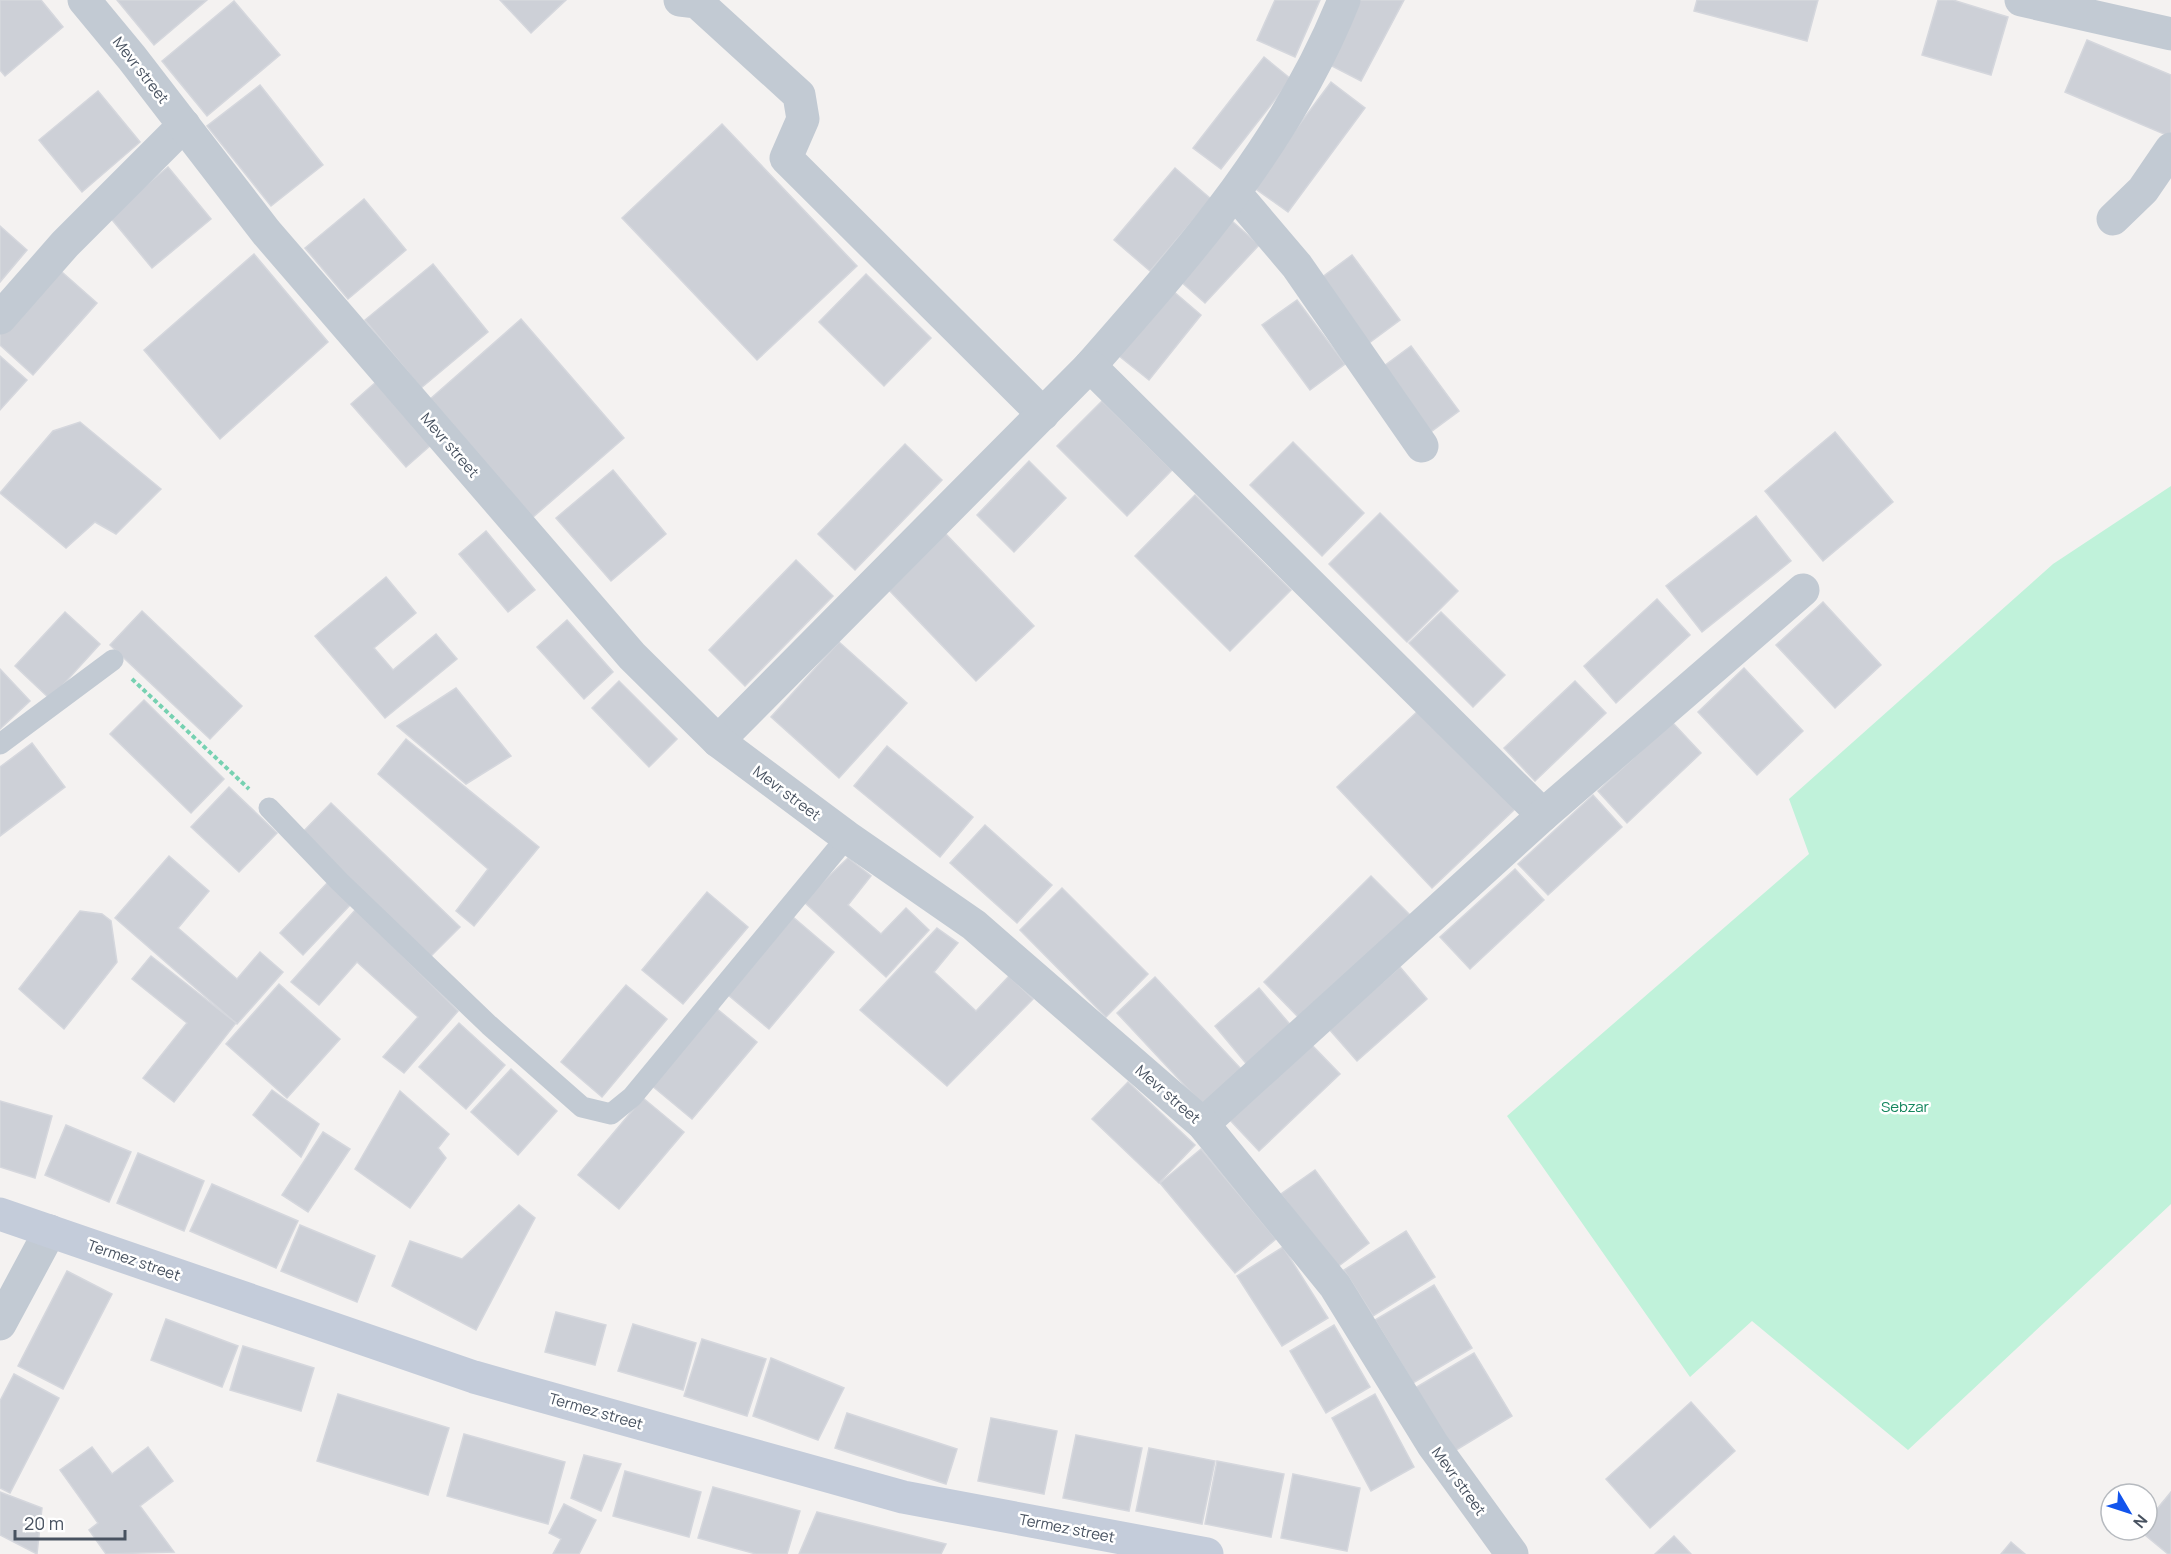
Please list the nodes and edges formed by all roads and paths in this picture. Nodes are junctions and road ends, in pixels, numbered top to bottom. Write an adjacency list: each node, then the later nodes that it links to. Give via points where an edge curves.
1 (84, 0): 6 (street, Mevr street)
2 (680, 0): 12 (street, via 698,2 800,94 803,119 786,158)
3 (1344, 0): 8 (street, via 1301,95)
4 (2022, 0): 5 (street)
5 (2171, 34)
6 (184, 125): 10 (street, via 65,244); 16 (street, Mevr street, via 266,232 632,656)
7 (2171, 150): 9 (street, via 2143,190)
8 (1235, 193): 11 (street, via 1193,248); 13 (street, via 1297,266)
9 (2113, 219)
10 (0, 318)
11 (1090, 366): 12 (street); 19 (street)
12 (1043, 414): 16 (street)
13 (1422, 446)
14 (1803, 590): 19 (street)
15 (113, 660): 17 (lane); 18 (path)
16 (718, 741): 20 (street, Mevr street)
17 (0, 744)
18 (269, 808): 20 (lane, via 489,1025 582,1107 611,1114 632,1097)
19 (1543, 815): 21 (street)
20 (847, 837): 21 (street, Mevr street, via 974,925)
21 (1203, 1124): 26 (street, Mevr street, via 1335,1286 1433,1445)
22 (0, 1214): 23 (main road, Termez street)
23 (50, 1231): 24 (street); 25 (main road, Termez street, via 508,1387 903,1497)
24 (0, 1324)
25 (1207, 1554)
26 (1512, 1554)

